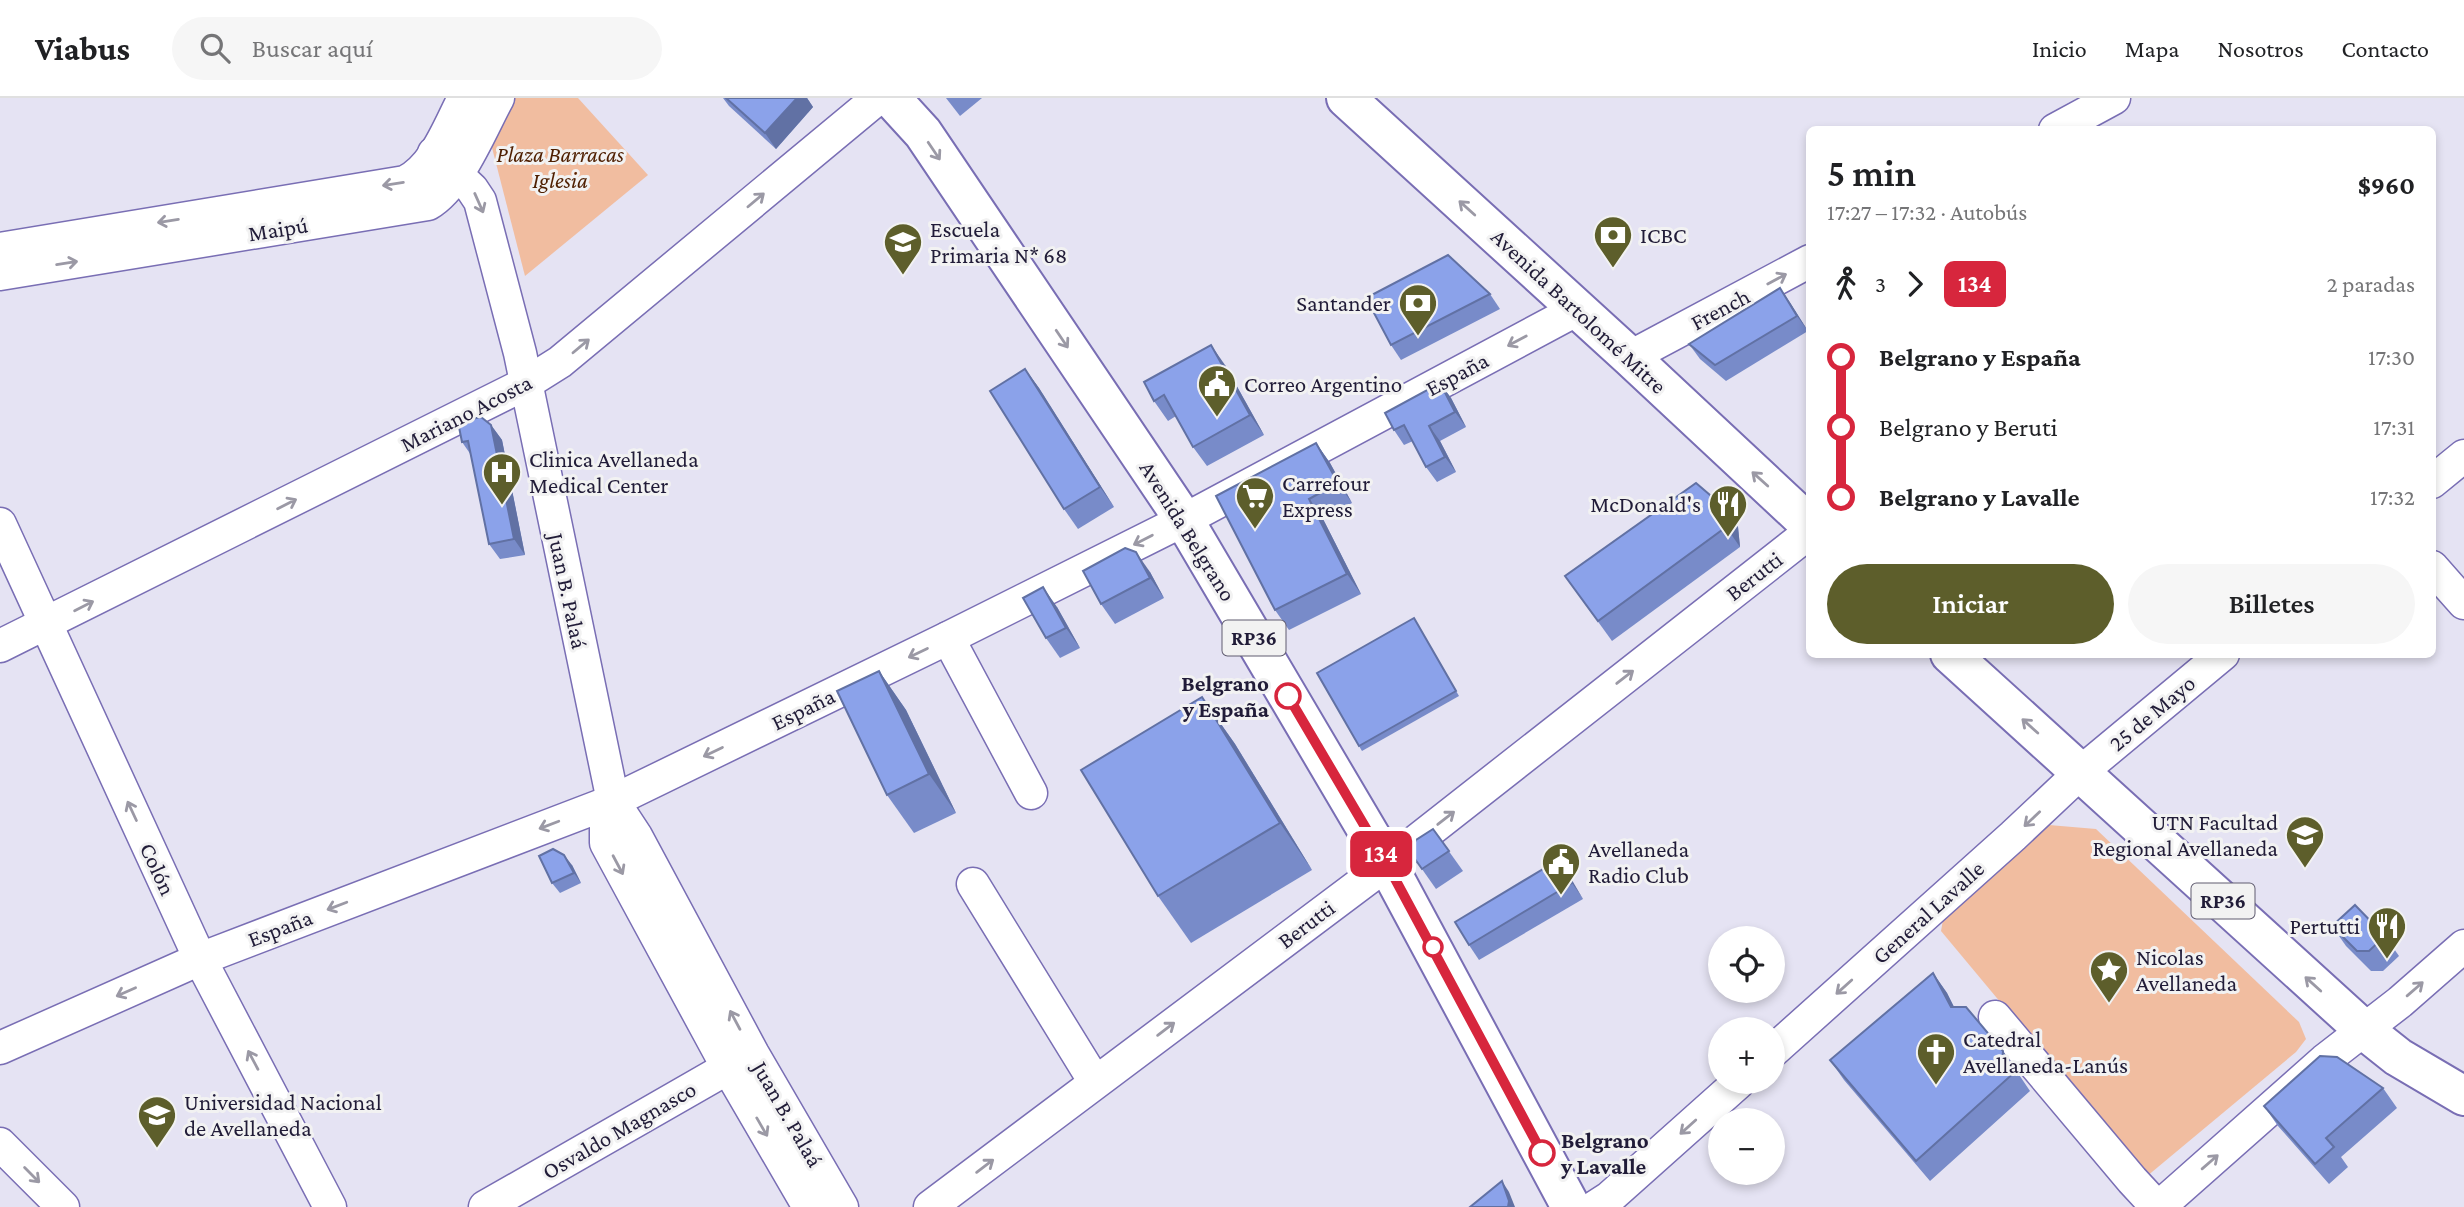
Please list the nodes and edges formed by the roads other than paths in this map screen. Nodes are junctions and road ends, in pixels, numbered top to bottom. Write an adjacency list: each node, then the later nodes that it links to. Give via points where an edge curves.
1 (464, 98): 8 (street, Maipú)
2 (498, 98): 8 (street, Maipú)
3 (878, 98): 14 (street, Mariano Acosta, one-way to 3, via 561,362)
4 (891, 98): 17 (main road, Avenida Belgrano / RP36, one-way to 17, via 923,133)
5 (1346, 98): 12 (main road, Avenida Bartolomé Mitre, one-way to 5)
6 (2114, 98): 7 (street)
7 (2075, 118)
8 (445, 163): 9 (street, Maipú, one-way to 9, via 405,182); 11 (street, Maipú, one-way to 8, via 419,207 438,199); 14 (street, Juan B. Palaá, one-way to 14, via 480,201)
9 (0, 249)
10 (1806, 263): 13 (street, French, one-way to 10)
11 (0, 274)
12 (1578, 309): 13 (main road, Avenida Bartolomé Mitre); 17 (street, España, one-way to 17)
13 (1630, 357): 18 (main road, Avenida Bartolomé Mitre, one-way to 13)
14 (525, 384): 23 (street, Mariano Acosta, one-way to 14); 30 (street, Juan B. Palaá)
15 (2464, 456): 16 (street)
16 (2436, 479)
17 (1184, 520): 24 (street, España, one-way to 24); 31 (main road, Avenida Belgrano / RP36)
18 (1806, 521)
19 (0, 524): 23 (street, Colón)
20 (1806, 535): 31 (street, Berutti, one-way to 20)
21 (2436, 572): 22 (street)
22 (2464, 603)
23 (46, 625): 25 (street, Mariano Acosta); 34 (street, Colón, one-way to 23)
24 (948, 638): 29 (street); 30 (street, España, one-way to 30)
25 (0, 646)
26 (1955, 658): 28 (main road, RP36, one-way to 26)
27 (2218, 658): 28 (street, 25 de Mayo)
28 (2081, 772): 36 (main road, RP36, one-way to 28); 37 (street, General Lavalle, one-way to 37)
29 (1031, 793)
30 (613, 801): 34 (street, España, one-way to 34); 39 (street, Juan B. Palaá, via 606,843)
31 (1387, 864): 40 (street, Berutti, one-way to 31); 50 (main road, Avenida Belgrano / RP36)
32 (973, 884): 40 (street)
33 (2464, 946): 36 (street, one-way to 33)
34 (200, 958): 38 (street, España, one-way to 38); 45 (street, Colón, one-way to 34)
35 (1995, 1017): 52 (street)
36 (2364, 1030): 42 (main road, RP36); 52 (street, one-way to 36)
37 (1785, 1040)
38 (0, 1048)
39 (740, 1061): 46 (street, Osvaldo Magnasco); 47 (street, Juan B. Palaá, one-way to 47); 48 (street, Juan B. Palaá)
40 (1095, 1082): 49 (street, Berutti, one-way to 40)
41 (1726, 1094): 51 (street, one-way to 51)
42 (2464, 1096)
43 (0, 1144): 44 (street, one-way to 44)
44 (63, 1207)
45 (330, 1207)
46 (485, 1207)
47 (809, 1207)
48 (842, 1207)
49 (930, 1207)
50 (1571, 1207)
51 (1595, 1207)
52 (2158, 1207)

